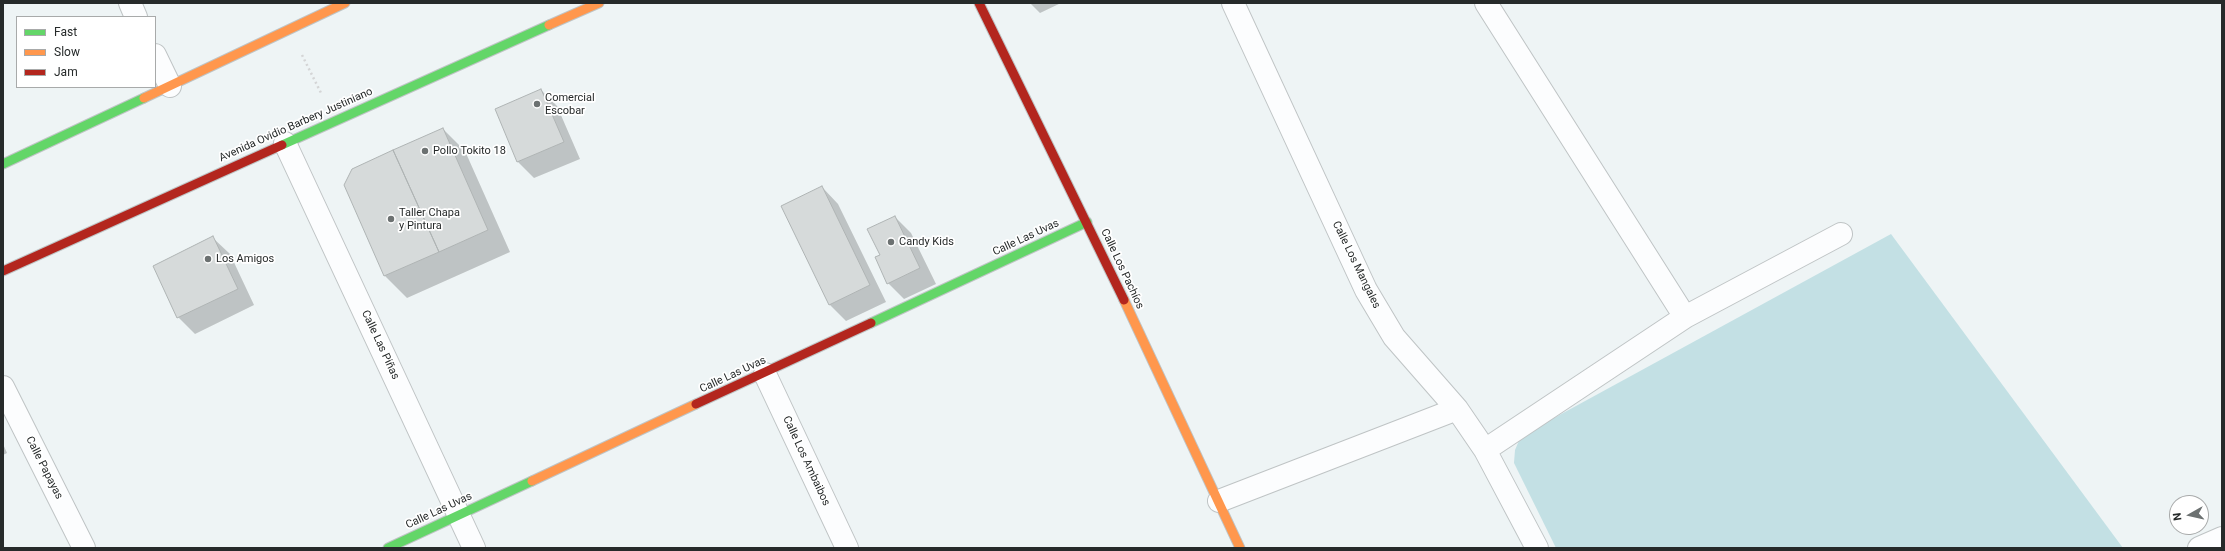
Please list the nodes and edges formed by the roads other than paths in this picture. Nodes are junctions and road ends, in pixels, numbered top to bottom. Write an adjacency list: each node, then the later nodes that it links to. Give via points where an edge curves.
1 (130, 3): 7 (street)
2 (345, 3): 9 (street)
3 (599, 3): 10 (street, Avenida Ovidio Barbery Justiniano)
4 (979, 3): 12 (street, Calle Los Pachíos)
5 (1233, 3): 18 (street, Calle Los Mangales, via 1366,290 1394,337)
6 (1486, 3): 15 (street)
7 (136, 16)
8 (156, 57): 9 (street)
9 (170, 86): 11 (street)
10 (285, 143): 14 (street, Avenida Ovidio Barbery Justiniano); 21 (street, Calle Las Piñas)
11 (3, 164)
12 (1087, 222): 16 (street, Calle Las Uvas); 20 (street, Calle Los Pachíos)
13 (1841, 234): 15 (street)
14 (3, 271)
15 (1685, 317): 19 (street)
16 (765, 374): 21 (street, Calle Las Uvas); 26 (street, Calle Los Ambaibos)
17 (3, 387): 23 (street, Calle Papayas)
18 (1457, 409): 19 (street, Calle Los Mangales); 20 (street)
19 (1485, 450): 28 (street, Calle Los Mangales)
20 (1220, 501): 27 (street, Calle Los Pachíos)
21 (459, 515): 24 (street, Calle Las Uvas); 25 (street, Calle Las Piñas)
22 (2222, 538): 29 (street)
23 (84, 548)
24 (388, 548)
25 (474, 548)
26 (846, 548)
27 (1240, 548)
28 (1537, 548)
29 (2199, 548)

